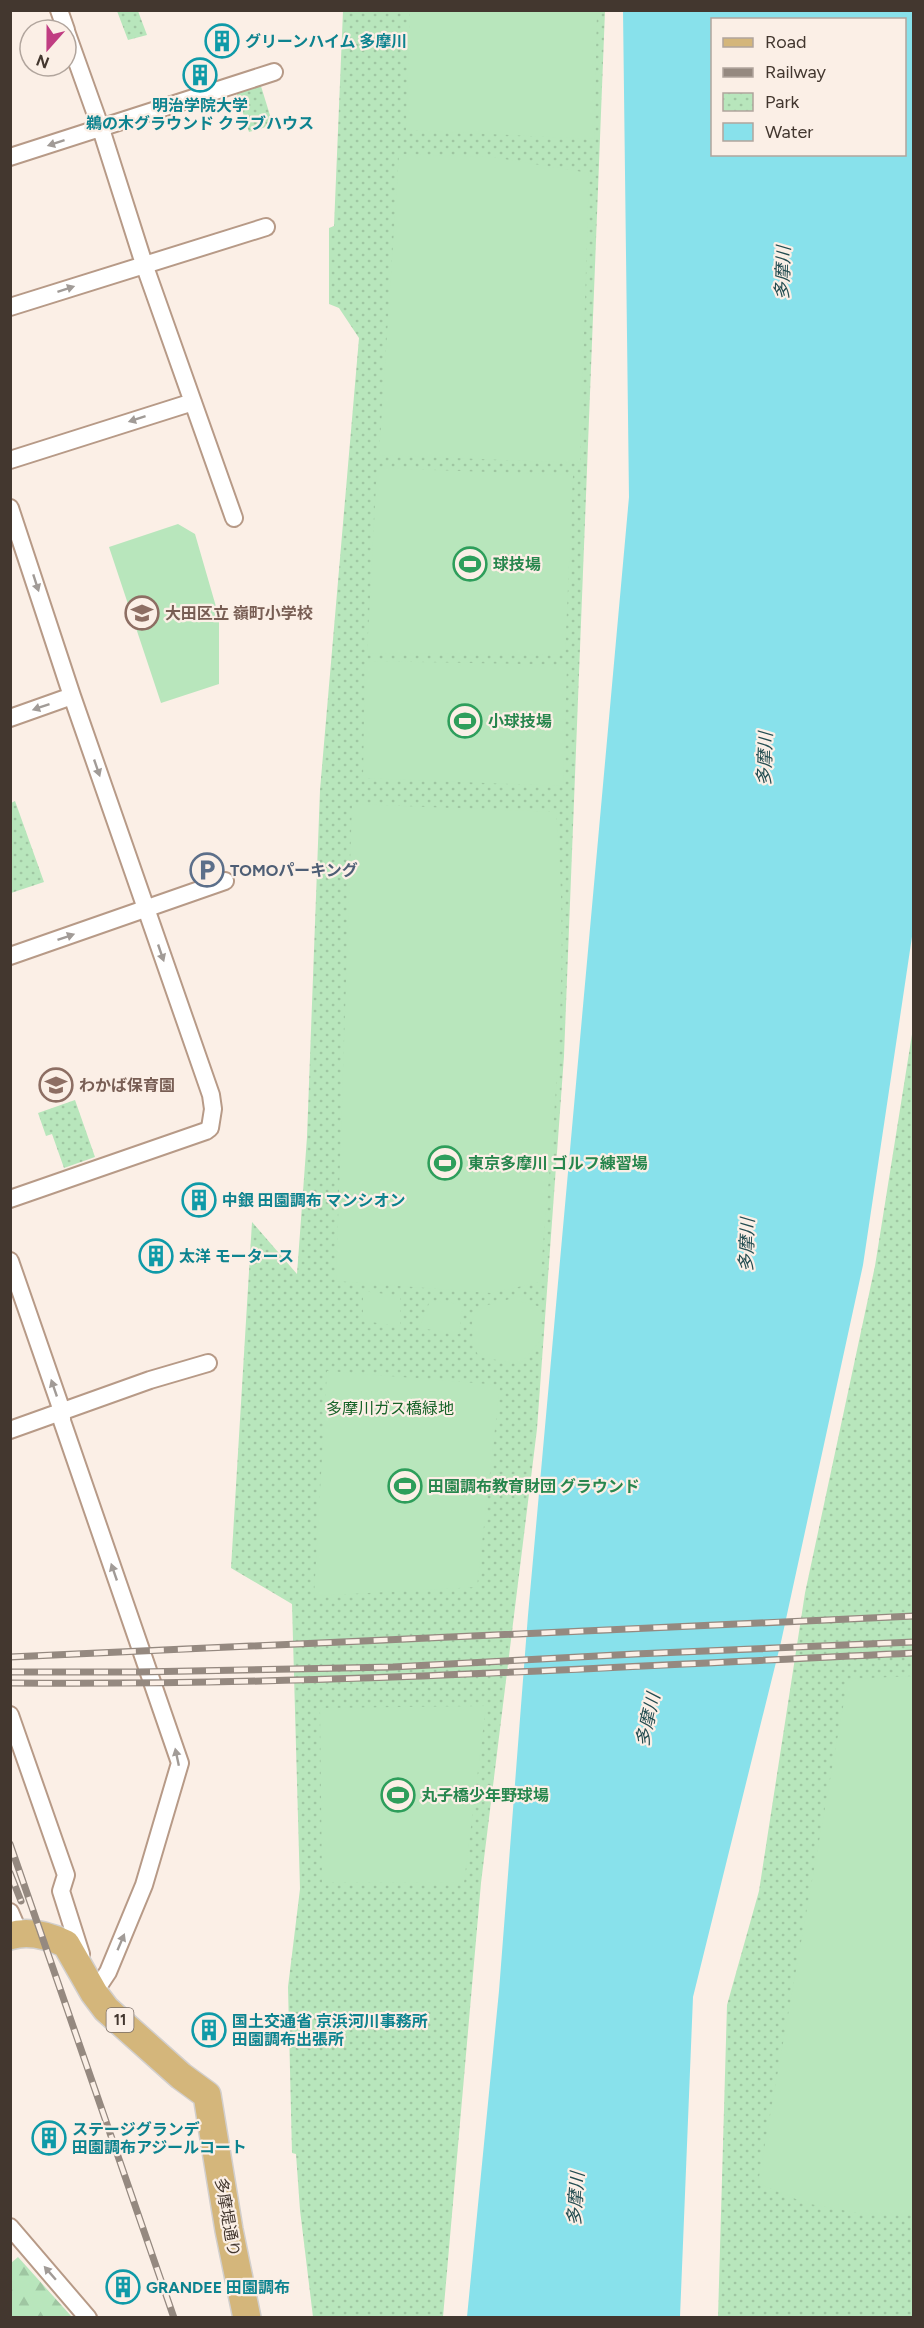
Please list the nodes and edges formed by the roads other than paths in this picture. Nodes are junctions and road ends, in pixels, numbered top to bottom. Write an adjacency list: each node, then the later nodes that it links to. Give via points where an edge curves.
1 (78, 64): 3 (street)
2 (274, 72): 3 (street)
3 (101, 129): 4 (street, one-way to 4); 6 (street)
4 (10, 158)
5 (266, 227): 6 (street)
6 (144, 264): 7 (street, one-way to 6); 8 (street)
7 (10, 307)
8 (193, 402): 9 (street, one-way to 9); 11 (street)
9 (10, 460)
10 (10, 508): 12 (street)
11 (234, 518)
12 (18, 553): 13 (street, one-way to 13)
13 (72, 696): 14 (street, one-way to 14); 16 (street, one-way to 16)
14 (10, 718)
15 (225, 881): 16 (street)
16 (146, 909): 17 (street, one-way to 16); 18 (street, one-way to 18, via 212,1099 210,1128)
17 (10, 956)
18 (10, 1199)
19 (10, 1261): 21 (street, one-way to 19)
20 (208, 1363): 21 (street)
21 (62, 1411): 22 (street); 26 (street, one-way to 21, via 108,1972 144,1885 180,1763 62,1421)
22 (10, 1430)
23 (10, 1715): 25 (street, via 66,1875 61,1891 81,1956)
24 (13, 1927): 25 (main road, 多摩堤通り / 11, via 66,1944)
25 (77, 1962): 26 (main road, 多摩堤通り / 11)
26 (94, 1993): 29 (main road, 多摩堤通り / 11, via 142,2042 207,2095)
27 (10, 2227): 28 (street, one-way to 27)
28 (88, 2318)
29 (247, 2318)

